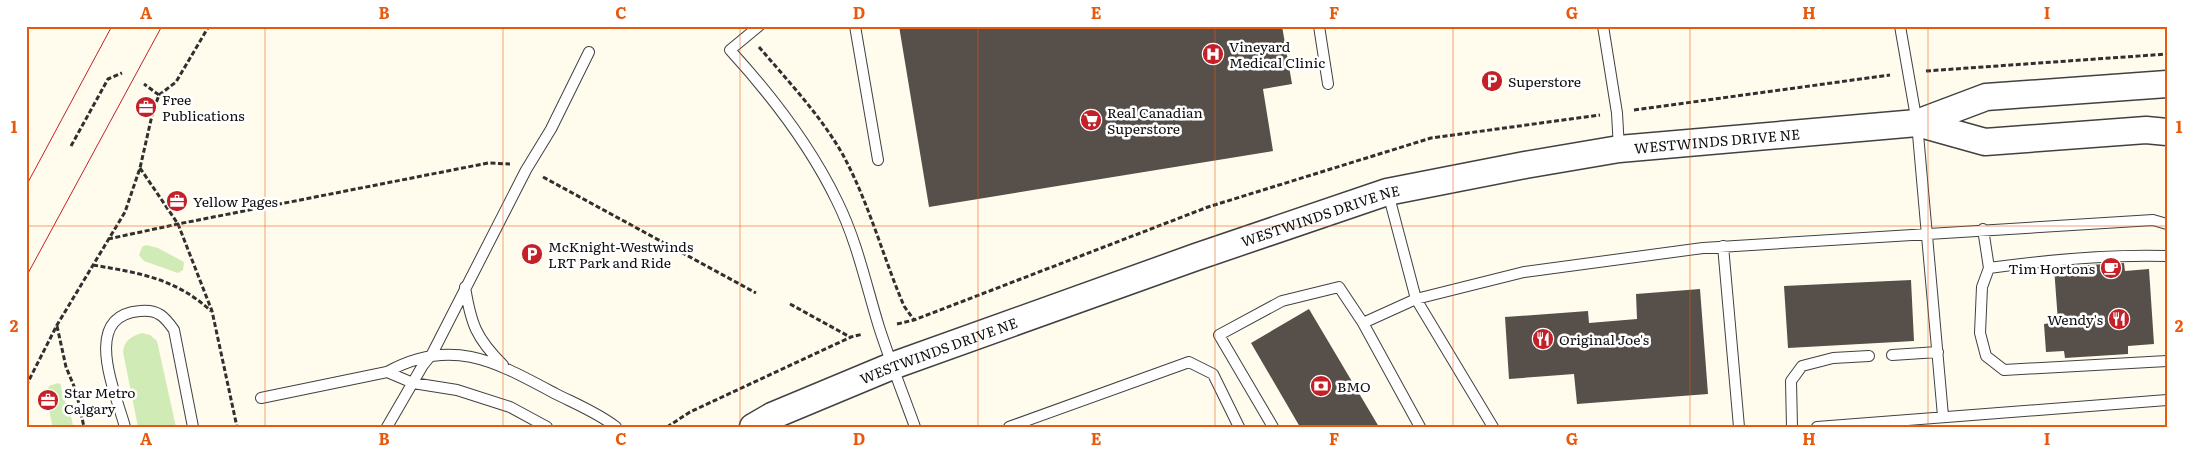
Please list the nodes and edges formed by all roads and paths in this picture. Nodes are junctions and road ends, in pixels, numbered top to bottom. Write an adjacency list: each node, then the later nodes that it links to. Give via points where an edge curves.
1 (209, 26): 12 (path, via 176,82)
2 (759, 26): 44 (lane, via 730,50 789,120 817,162 858,253)
3 (855, 26): 17 (lane)
4 (1319, 26): 10 (lane)
5 (1603, 26): 16 (lane, via 1617,113)
6 (1900, 26): 13 (lane)
7 (589, 52): 31 (lane)
8 (122, 73): 15 (path, via 108,78)
9 (144, 84): 12 (path)
10 (1328, 84)
11 (2167, 84): 13 (street, WESTWINDS DRIVE NE, via 1986,97)
12 (159, 95): 19 (path)
13 (1918, 123): 14 (street, WESTWINDS DRIVE NE, via 1985,142 2146,130); 16 (street, WESTWINDS DRIVE NE); 25 (lane)
14 (2167, 132)
15 (71, 146)
16 (1619, 149): 21 (street, WESTWINDS DRIVE NE)
17 (878, 160)
18 (513, 165): 22 (path, via 488,163)
19 (140, 168): 22 (path); 26 (path, via 125,212)
20 (541, 176): 32 (path)
21 (1387, 192): 33 (lane); 44 (street, WESTWINDS DRIVE NE)
22 (178, 224): 26 (path); 35 (path)
23 (2167, 224): 24 (lane, via 2153,220)
24 (1983, 230): 25 (lane); 30 (lane)
25 (1927, 233): 27 (lane); 39 (lane)
26 (108, 239): 29 (path)
27 (1723, 246): 33 (lane, via 1524,272); 66 (lane)
28 (2167, 256): 30 (lane, via 2127,254)
29 (93, 265): 35 (path, via 153,276 196,296); 37 (path)
30 (1989, 268): 43 (lane, via 1982,287 1980,333 1986,356 2004,370)
31 (465, 287): 40 (lane); 45 (lane, via 475,330 487,350)
32 (756, 293)
33 (1416, 299): 36 (lane); 65 (lane)
34 (790, 304): 38 (path)
35 (212, 311): 55 (path)
36 (1363, 323): 63 (lane, via 1339,287 1282,301 1219,335); 64 (lane)
37 (57, 325): 48 (path); 52 (path)
38 (851, 337)
39 (1938, 352): 41 (lane); 51 (lane)
40 (432, 354): 45 (lane, via 467,355); 46 (lane); 47 (lane)
41 (1892, 355)
42 (1869, 356): 67 (lane, via 1833,358 1802,366 1791,381)
43 (2167, 361)
44 (892, 366): 59 (street, WESTWINDS DRIVE NE); 60 (lane)
45 (504, 367): 58 (lane)
46 (387, 372): 47 (lane); 49 (lane)
47 (413, 383): 56 (lane); 57 (lane, via 457,390 510,407)
48 (26, 386)
49 (262, 398)
50 (2167, 400): 51 (lane)
51 (1943, 416): 68 (lane)
52 (84, 427)
53 (125, 427): 54 (lane, via 105,356 107,335 116,319 131,312 148,310 165,317 174,330)
54 (193, 427)
55 (237, 427)
56 (387, 427)
57 (547, 427)
58 (616, 427)
59 (753, 427)
60 (915, 427)
61 (1009, 427): 62 (lane, via 1189,362 1214,374)
62 (1239, 427)
63 (1273, 427)
64 (1420, 427)
65 (1493, 427)
66 (1739, 427)
67 (1792, 427)
68 (1817, 427)

